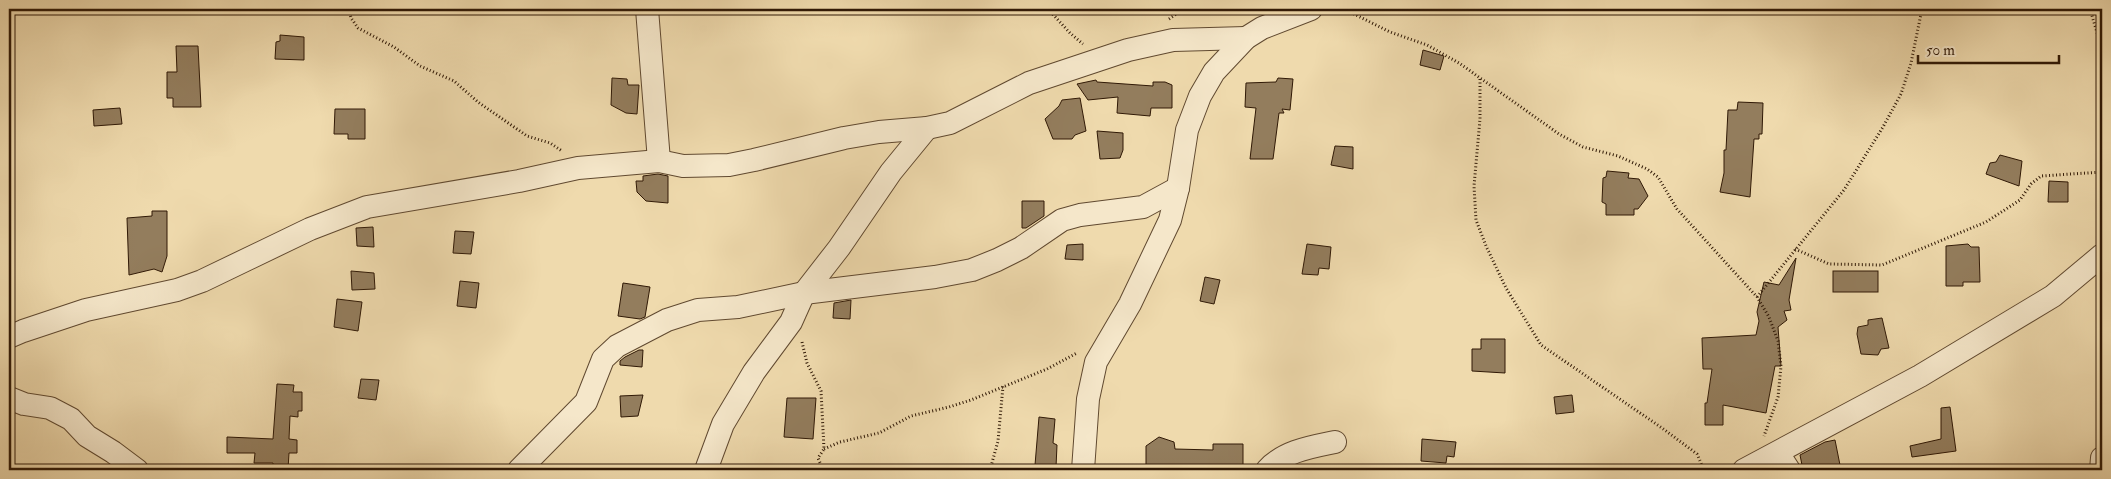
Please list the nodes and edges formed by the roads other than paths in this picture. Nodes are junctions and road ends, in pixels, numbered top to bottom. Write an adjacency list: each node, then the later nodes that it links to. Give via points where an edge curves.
1 (648, 9): 5 (street)
2 (1311, 9): 3 (street, via 1262,28)
3 (1246, 38): 4 (street, via 1150,43 1029,83 950,123); 6 (street, via 1214,72 1200,96 1187,130)
4 (927, 128): 5 (street, via 844,138 729,164 683,166); 8 (street, via 891,172)
5 (658, 161): 9 (street, via 578,168 368,208 310,229 202,282 77,313)
6 (1178, 188): 8 (street, via 1143,207 1062,220 1021,248 972,270); 17 (street, via 1170,220 1152,260 1096,362 1088,399)
7 (2102, 256): 13 (street, via 2053,296)
8 (804, 293): 15 (street, via 738,308 698,310 667,320 617,346 603,358 586,402); 16 (street, via 790,322 754,372 723,424)
9 (9, 337)
10 (9, 398): 14 (street, via 50,408 71,419 87,436)
11 (1335, 442): 18 (street, via 1290,454 1275,461)
12 (2102, 458): 19 (street)
13 (1770, 465)
14 (136, 470)
15 (519, 470)
16 (706, 470)
17 (1083, 470)
18 (1267, 470)
19 (2101, 470)

